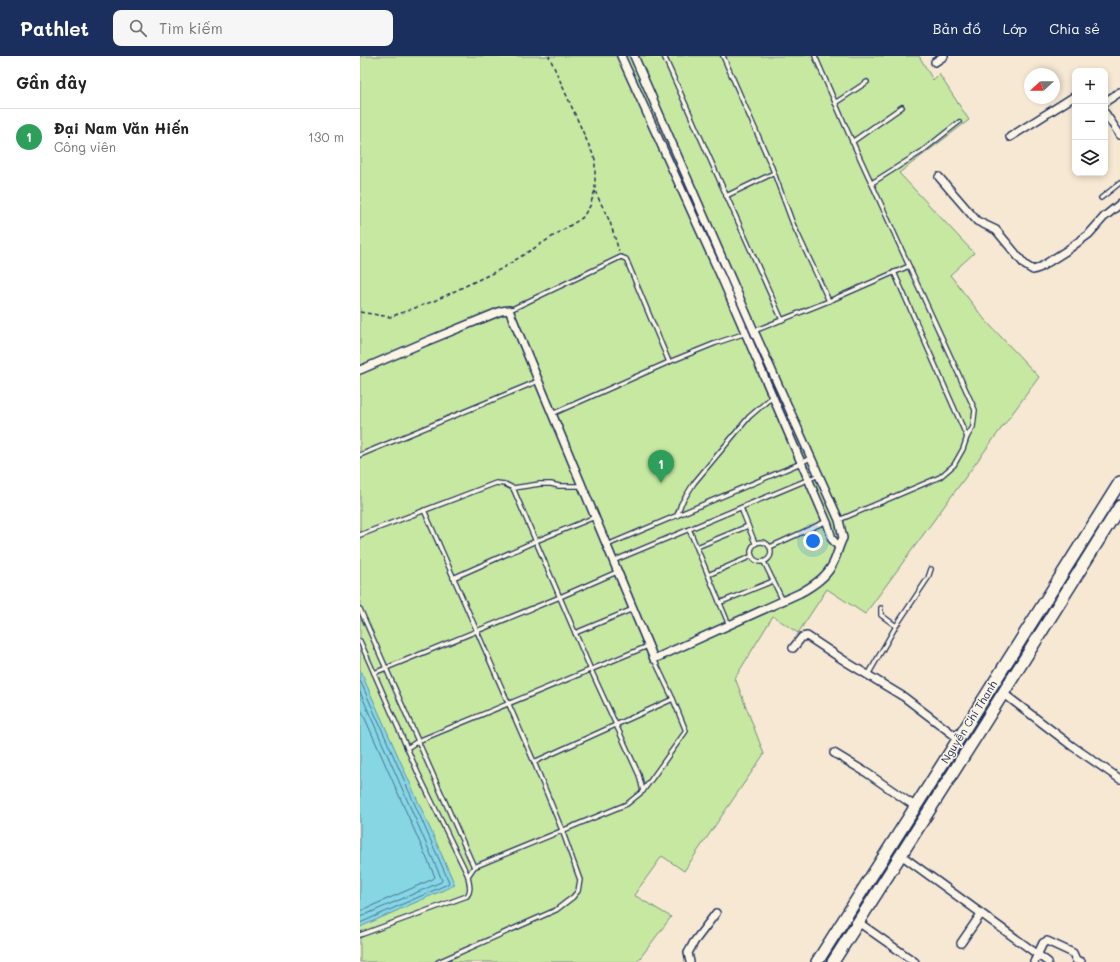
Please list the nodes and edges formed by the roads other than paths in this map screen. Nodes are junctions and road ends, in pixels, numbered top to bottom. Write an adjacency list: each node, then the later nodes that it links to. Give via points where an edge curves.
1 (622, 56): 32 (street)
2 (634, 56): 31 (street)
3 (664, 56): 23 (lane)
4 (723, 56): 19 (lane)
5 (815, 56): 12 (lane)
6 (944, 56): 7 (street)
7 (935, 62)
8 (867, 82): 12 (lane)
9 (1120, 92): 11 (street)
10 (1072, 98): 17 (street)
11 (1108, 100)
12 (835, 103): 18 (lane)
13 (902, 107): 18 (lane)
14 (1108, 118): 16 (street)
15 (959, 122): 21 (lane, via 921,152)
16 (1120, 135)
17 (1010, 137)
18 (852, 142): 21 (lane)
19 (774, 173): 23 (lane); 28 (lane, via 793,224)
20 (939, 177): 25 (street, via 977,221 996,230 1025,266 1033,270 1089,234)
21 (872, 183): 26 (lane)
22 (1120, 183): 24 (lane)
23 (726, 196): 30 (lane)
24 (1101, 198)
25 (1120, 204)
26 (909, 266): 27 (lane); 38 (lane, via 975,410 973,427)
27 (894, 272): 28 (lane); 38 (lane)
28 (829, 301): 30 (lane)
29 (509, 310): 33 (lane, via 621,257 626,259); 34 (street, via 501,311); 35 (street)
30 (782, 320): 31 (lane)
31 (754, 331): 32 (lane); 40 (street)
32 (745, 333): 33 (lane); 36 (street)
33 (669, 362): 37 (lane)
34 (360, 370)
35 (538, 381): 37 (street); 39 (lane)
36 (772, 397): 41 (street); 50 (lane, via 749,417 694,483)
37 (551, 414): 45 (street)
38 (967, 438): 52 (lane, via 954,465 940,477)
39 (360, 455)
40 (811, 457): 41 (lane); 42 (street)
41 (801, 463): 43 (street); 50 (lane)
42 (819, 475): 43 (lane); 52 (street)
43 (808, 480): 48 (lane); 53 (street)
44 (1120, 482): 93 (main road, Nguyễn Chí Thanh)
45 (582, 486): 46 (lane, via 540,484); 51 (street)
46 (513, 488): 49 (lane, via 496,483); 57 (lane)
47 (1120, 506): 89 (main road, Nguyễn Chí Thanh)
48 (741, 508): 54 (lane); 55 (lane)
49 (424, 510): 56 (lane); 69 (lane)
50 (677, 516): 59 (lane)
51 (595, 517): 57 (lane); 59 (street)
52 (839, 520): 60 (street, via 843,538)
53 (826, 521): 60 (street, via 832,539); 62 (lane)
54 (748, 526): 58 (lane); 61 (lane)
55 (689, 529): 61 (lane); 64 (lane)
56 (360, 535)
57 (536, 541): 69 (lane); 71 (lane)
58 (755, 543): 62 (lane, via 765,542); 63 (lane, via 751,549)
59 (606, 546): 64 (street)
60 (838, 546): 72 (street, via 831,568 823,576 810,588)
61 (697, 547): 68 (lane)
62 (770, 547): 65 (lane, via 770,558)
63 (752, 556): 65 (lane, via 757,561); 68 (lane)
64 (612, 561): 67 (street)
65 (764, 562): 70 (lane)
66 (931, 569): 78 (lane, via 928,578)
67 (617, 572): 71 (lane); 76 (street)
68 (708, 575): 73 (lane)
69 (453, 578): 79 (lane)
70 (773, 581): 72 (lane); 73 (lane)
71 (560, 597): 79 (lane); 80 (lane)
72 (783, 601): 77 (street)
73 (719, 602): 77 (lane)
74 (881, 608): 78 (lane, via 881,615)
75 (360, 609): 85 (lane)
76 (633, 609): 80 (lane); 82 (street)
77 (729, 625): 84 (street)
78 (896, 626): 88 (lane)
79 (476, 632): 85 (lane); 91 (lane)
80 (575, 633): 86 (lane)
81 (360, 641): 87 (lane)
82 (648, 646): 84 (street); 86 (lane)
83 (793, 648): 88 (street, via 802,637 807,636)
84 (654, 659): 90 (lane)
85 (386, 667): 87 (lane); 94 (lane)
86 (591, 670): 91 (lane); 92 (lane)
87 (374, 673): 96 (lane)
88 (868, 675): 93 (street, via 904,697)
89 (1003, 693): 95 (main road, Nguyễn Chí Thanh); 99 (street)
90 (673, 699): 92 (lane); 100 (lane, via 686,731)
91 (508, 704): 94 (lane); 98 (lane)
92 (616, 725): 98 (lane); 100 (lane, via 639,775)
93 (959, 739): 95 (main road); 101 (main road, Nguyễn Chí Thanh)
94 (418, 741): 96 (lane); 104 (lane)
95 (970, 747): 103 (main road, Nguyễn Chí Thanh)
96 (407, 748): 105 (lane)
97 (834, 753): 101 (street)
98 (534, 762): 102 (lane)
99 (1120, 779)
100 (643, 791): 102 (lane, via 627,804)
101 (916, 807): 107 (main road, Nguyễn Chí Thanh)
102 (562, 830): 104 (lane); 113 (lane, via 580,880 578,891 573,897 556,910)
103 (901, 855): 108 (street); 109 (main road, Nguyễn Chí Thanh)
104 (474, 867): 105 (lane)
105 (468, 876): 110 (lane, via 471,889 467,896)
106 (716, 913): 114 (street, via 688,953)
107 (847, 914): 109 (main road); 115 (main road, Nguyễn Chí Thanh)
108 (981, 914): 111 (street); 112 (street)
109 (858, 922): 116 (main road, Nguyễn Chí Thanh); 117 (street)
110 (360, 935)
111 (961, 943)
112 (1038, 955): 118 (street); 119 (street); 120 (street, via 1043,943 1047,941 1073,953 1076,960)
113 (438, 962)
114 (690, 962)
115 (817, 962)
116 (833, 962)
117 (915, 962)
118 (1034, 962)
119 (1048, 962)
120 (1081, 962)

